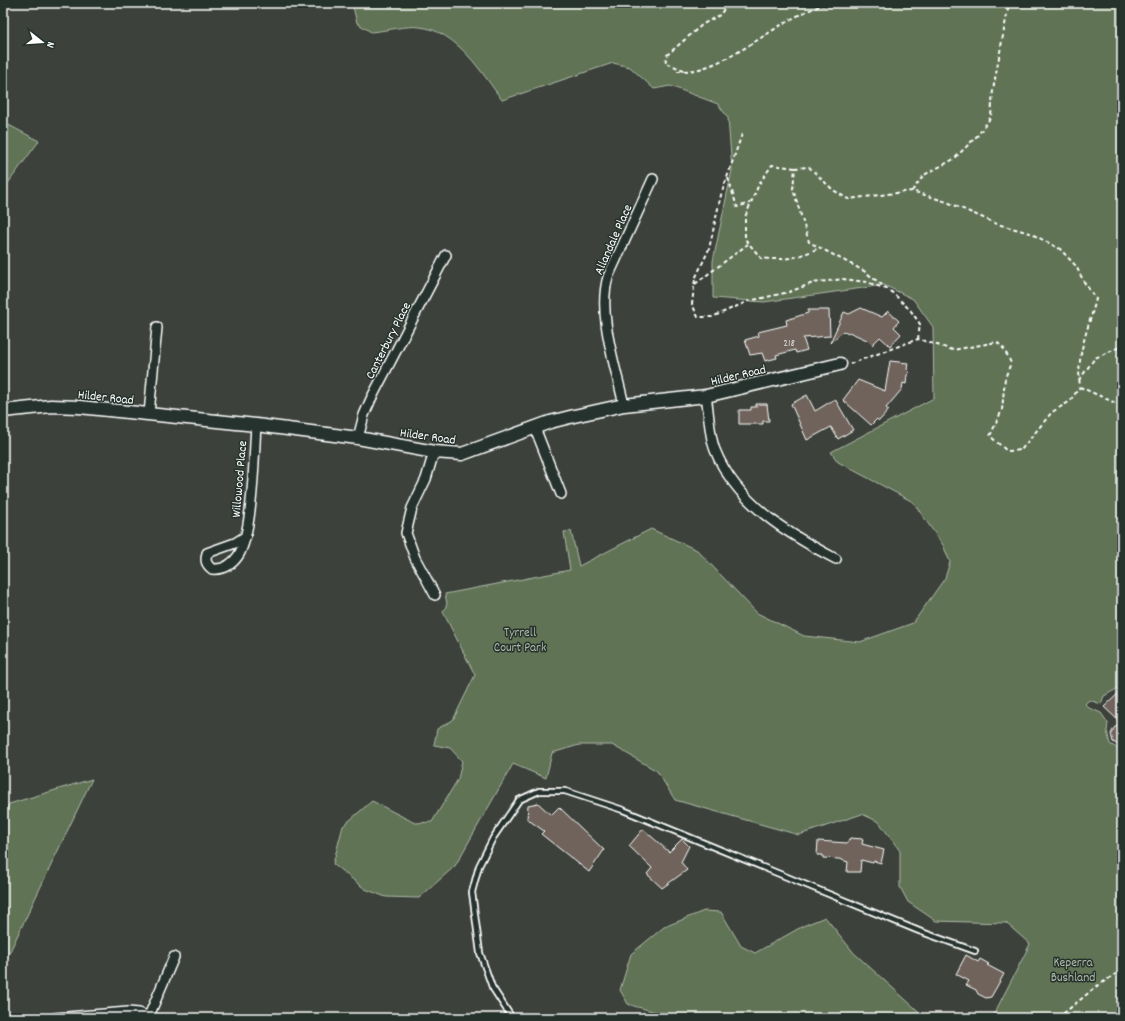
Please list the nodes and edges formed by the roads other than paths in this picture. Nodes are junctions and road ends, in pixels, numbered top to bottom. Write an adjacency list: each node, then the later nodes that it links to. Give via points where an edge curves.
1 (653, 179): 6 (street, Allandale Place, via 604,291 607,326)
2 (446, 255): 11 (street, Canterbury Place, via 364,415)
3 (156, 327): 8 (street)
4 (840, 364): 5 (street, Hilder Road)
5 (706, 396): 6 (street, Hilder Road); 15 (street, via 715,449 726,472 771,520)
6 (624, 405): 10 (street, Hilder Road)
7 (3, 411): 8 (street, Hilder Road, via 65,406)
8 (149, 414): 9 (street, Hilder Road)
9 (256, 425): 11 (street, Hilder Road); 14 (street, Willowood Place)
10 (535, 428): 12 (street, Hilder Road, via 462,454); 13 (street)
11 (358, 438): 12 (street, Hilder Road)
12 (434, 452): 16 (street, via 426,479 412,508 406,533 412,552)
13 (561, 494)
14 (246, 536): 14 (street, Willowood Place, via 232,564 218,569 212,569 207,565 207,554)
15 (836, 559)
16 (435, 595)
17 (975, 951): 21 (lane, via 919,931 624,810 565,791 539,791 520,800 493,838 479,866 472,892 480,953 492,988)
18 (174, 957): 19 (street)
19 (151, 1017): 20 (street, via 122,1012)
20 (55, 1018)
21 (512, 1018)

